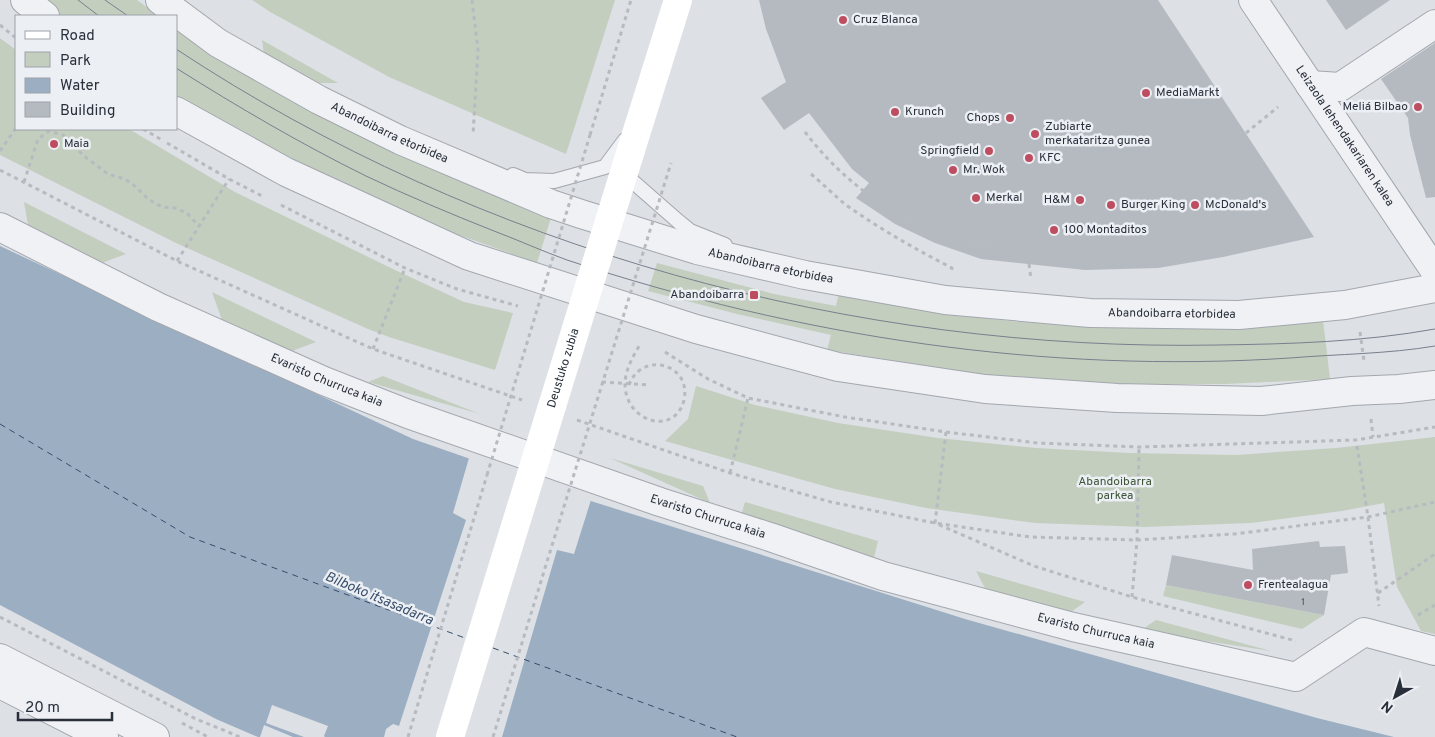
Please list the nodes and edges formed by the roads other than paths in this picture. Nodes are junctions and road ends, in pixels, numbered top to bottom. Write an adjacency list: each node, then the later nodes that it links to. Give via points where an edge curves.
1 (24, 0): 5 (street)
2 (160, 0): 8 (street, Abandoibarra etorbidea, via 218,42)
3 (678, 0): 22 (main road, Deustuko zubia, bridge)
4 (1253, 0): 7 (street, Leizaola lehendakariaren kalea)
5 (44, 15)
6 (1435, 24): 7 (street, via 1340,87)
7 (1310, 86): 11 (street, Leizaola lehendakariaren kalea)
8 (319, 100): 12 (street, Abandoibarra etorbidea, via 400,140 559,207 697,250); 12 (lane, via 385,122 525,180 554,181 605,167 625,140 631,180 690,231)
9 (178, 111): 14 (street, via 286,172 470,256)
10 (0, 227): 17 (street, Evaristo Churruca kaia, via 158,307 324,381 408,414 660,502 883,576 1073,626 1296,677 1364,632)
11 (1435, 271)
12 (805, 275): 13 (street, Abandoibarra etorbidea, via 945,300 1090,313 1239,315 1356,303)
13 (1435, 288)
14 (676, 323): 15 (lane, via 707,345); 16 (street, via 838,367 985,389 1117,398 1261,401)
15 (802, 370)
16 (1435, 385)
17 (1435, 651)
18 (0, 658): 21 (street)
19 (0, 684): 20 (street)
20 (104, 737)
21 (155, 737)
22 (450, 737)

